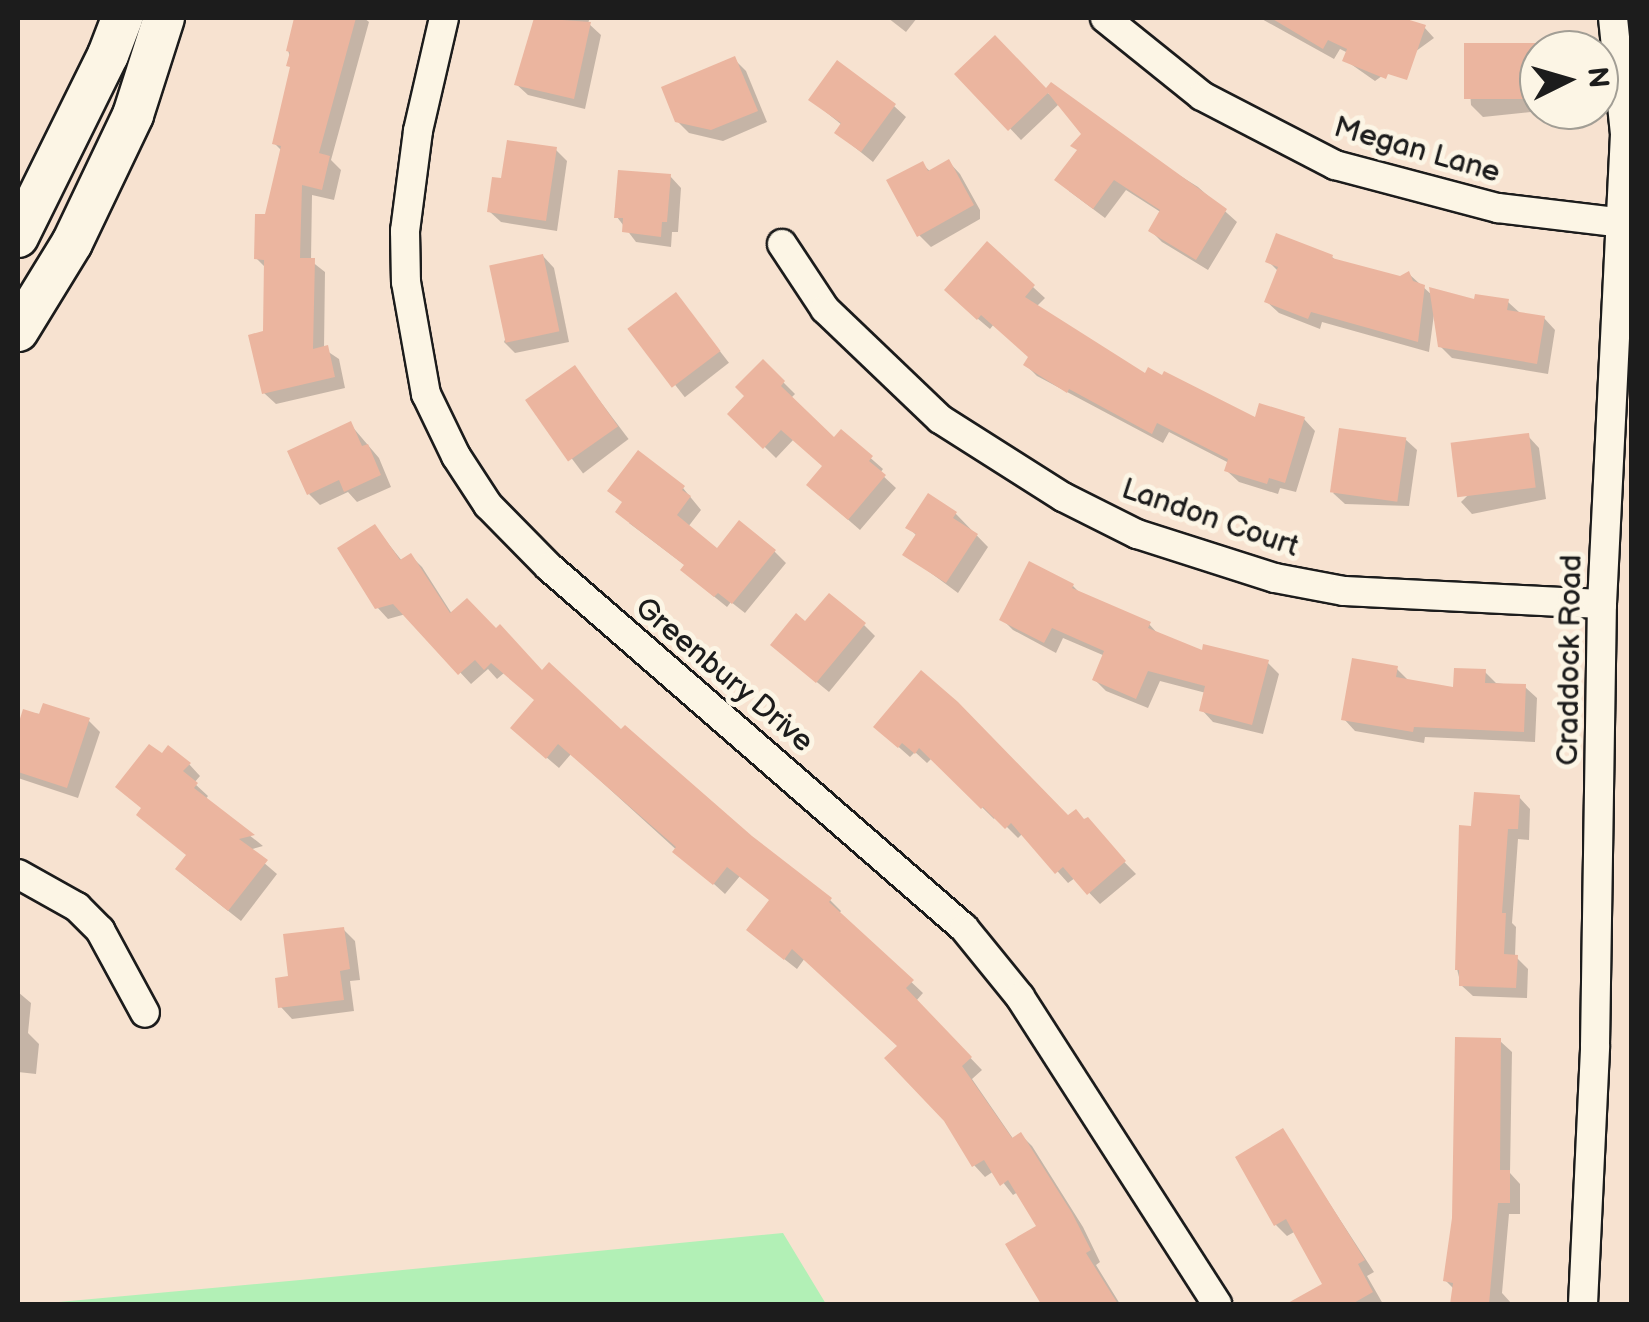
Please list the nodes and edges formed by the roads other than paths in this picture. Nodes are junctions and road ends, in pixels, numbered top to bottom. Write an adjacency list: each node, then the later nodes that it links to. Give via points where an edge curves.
1 (122, 18): 7 (street)
2 (164, 18): 9 (street, via 134,115 72,243)
3 (444, 18): 13 (street, Greenbury Drive, via 418,131 405,231 406,282 426,394 456,456 488,505 549,567 964,928 1020,997)
4 (1104, 18): 6 (street, Megan Lane, via 1202,96 1335,165 1498,208)
5 (1613, 18): 6 (street, Craddock Road)
6 (1626, 224): 10 (street, Craddock Road)
7 (18, 237)
8 (782, 244): 10 (street, Landon Court, via 825,308 940,419 1063,497 1137,534 1275,578 1344,591)
9 (18, 331)
10 (1602, 604): 14 (street, Craddock Road)
11 (18, 874): 12 (street, via 77,907 100,930)
12 (145, 1013)
13 (1216, 1304)
14 (1583, 1304)

